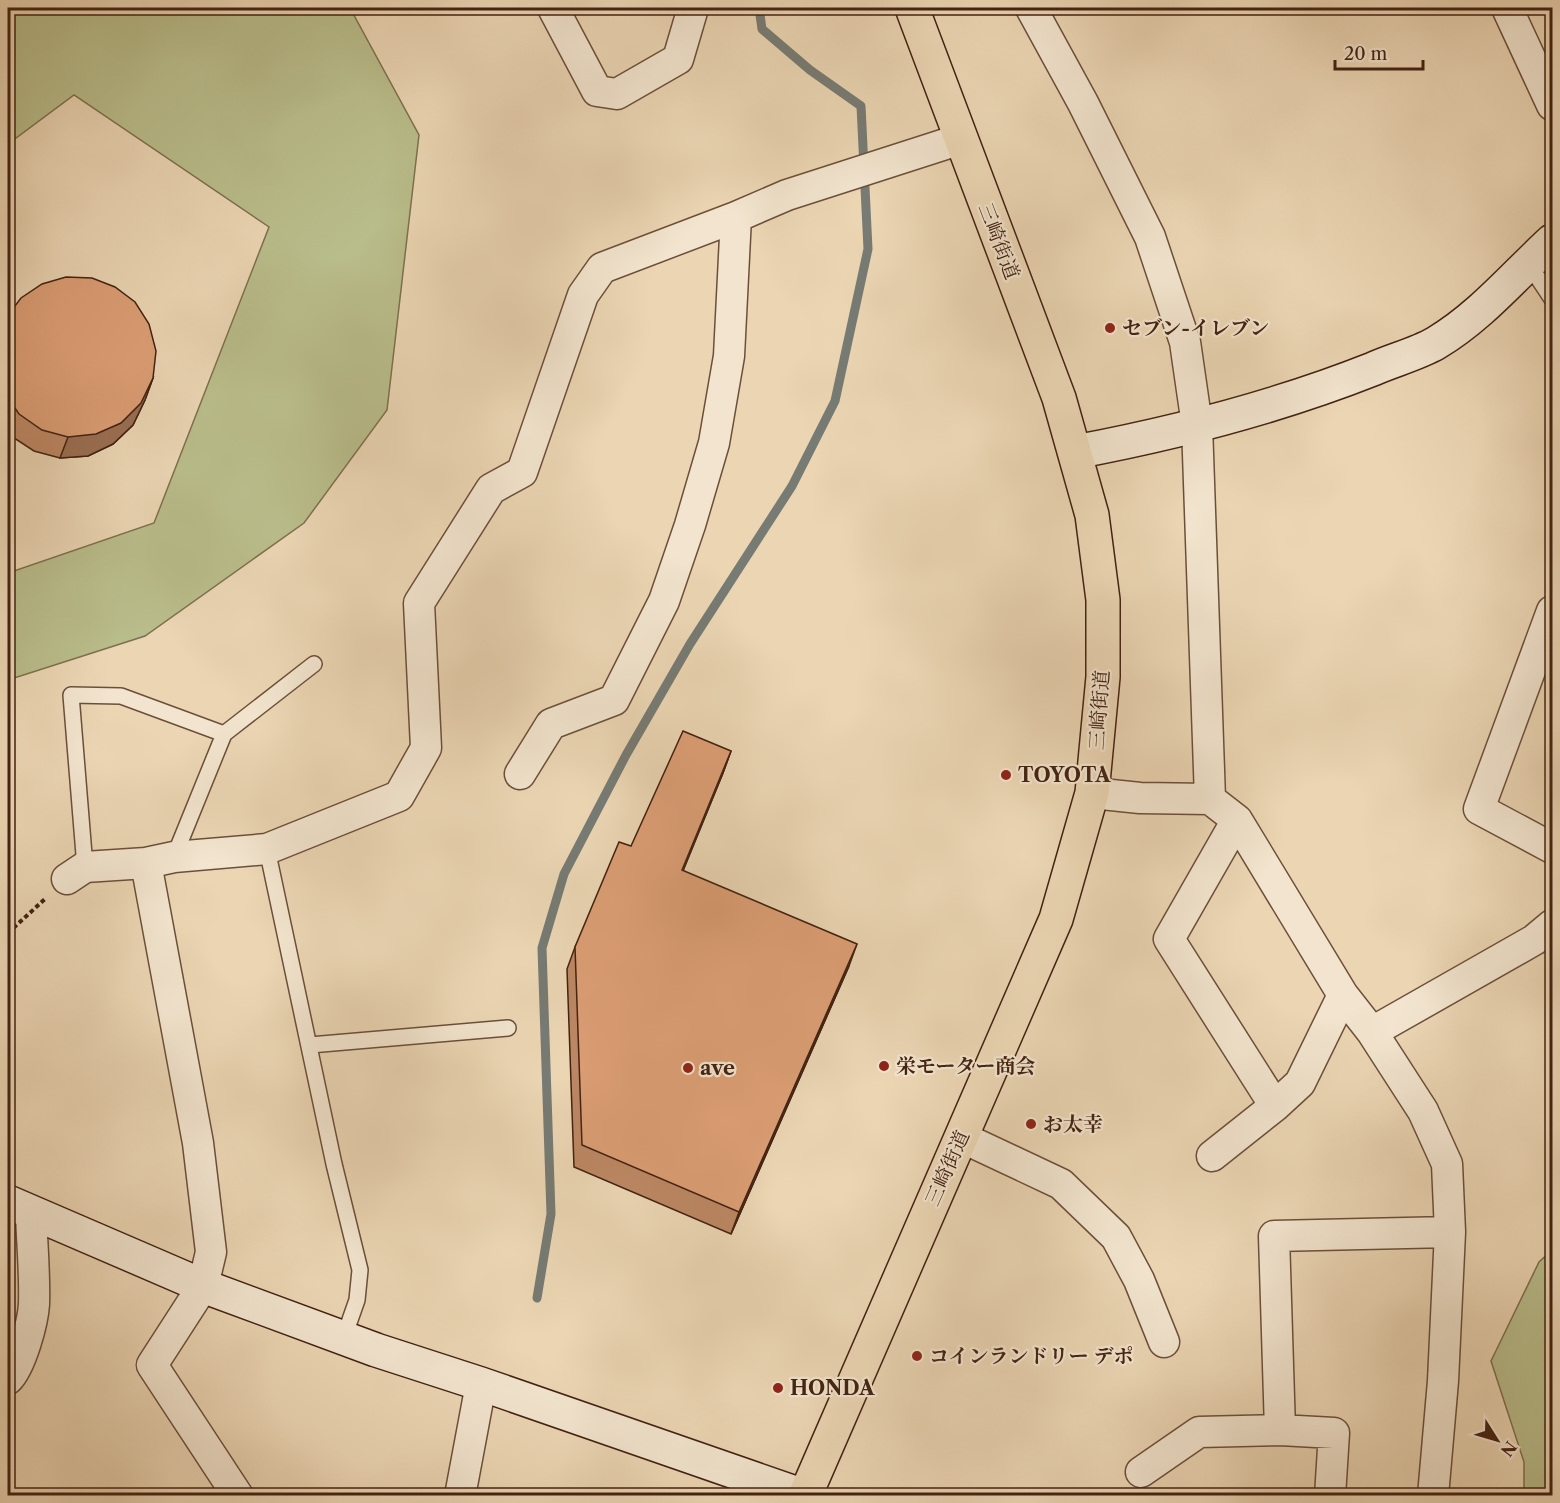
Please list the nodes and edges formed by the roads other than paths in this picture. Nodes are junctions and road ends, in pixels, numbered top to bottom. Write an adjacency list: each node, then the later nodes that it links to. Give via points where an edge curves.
1 (553, 8): 2 (street, via 597,91 617,94 678,59)
2 (693, 8)
3 (912, 8): 7 (main road, 三崎街道)
4 (1031, 8): 12 (street, via 1150,237 1185,342)
5 (1507, 8): 6 (street)
6 (1552, 105)
7 (960, 139): 8 (street, via 787,195); 13 (main road, 三崎街道, via 1059,398)
8 (736, 217): 17 (street, via 729,356 714,443 664,601 614,700 551,724); 22 (street, via 602,268 583,295 522,472 491,489 419,603 426,748 399,796)
9 (1552, 241): 10 (street)
10 (1528, 264): 11 (lane); 12 (street, via 1467,321 1435,343 1321,390)
11 (1552, 299)
12 (1197, 425): 13 (street); 19 (street)
13 (1075, 452): 18 (main road, 三崎街道, via 1092,515 1103,600 1103,676)
14 (1552, 610): 21 (street, via 1479,809)
15 (314, 664): 16 (lane)
16 (224, 734): 23 (lane); 24 (lane, via 121,696 71,695)
17 (520, 774)
18 (1092, 793): 19 (street); 31 (main road, 三崎街道, via 1056,919)
19 (1210, 799): 20 (street)
20 (1238, 820): 26 (street); 30 (street, via 1169,939)
21 (1552, 848)
22 (267, 849): 23 (street); 29 (lane)
23 (160, 860): 24 (street); 35 (street, via 211,1252)
24 (76, 873)
25 (1552, 925): 28 (street, via 1534,940)
26 (1343, 995): 28 (street); 30 (street, via 1300,1083)
27 (508, 1028): 29 (lane)
28 (1372, 1032): 34 (street, via 1424,1111 1447,1164)
29 (309, 1045): 36 (lane, via 360,1270 357,1300)
30 (1275, 1106): 32 (street)
31 (961, 1137): 37 (street, via 1060,1184 1116,1237 1139,1280); 44 (main road, 三崎街道)
32 (1212, 1156)
33 (19, 1208): 35 (street); 38 (street, via 34,1306 23,1353)
34 (1450, 1232): 40 (street, via 1274,1236); 46 (street)
35 (203, 1286): 36 (street); 42 (street, via 152,1365)
36 (344, 1337): 39 (street)
37 (1164, 1342)
38 (8, 1379)
39 (482, 1384): 43 (street); 44 (street)
40 (1280, 1430): 41 (street, via 1199,1432); 45 (street, via 1334,1433)
41 (1141, 1472)
42 (238, 1496)
43 (460, 1496)
44 (805, 1496)
45 (1330, 1496)
46 (1433, 1496)

